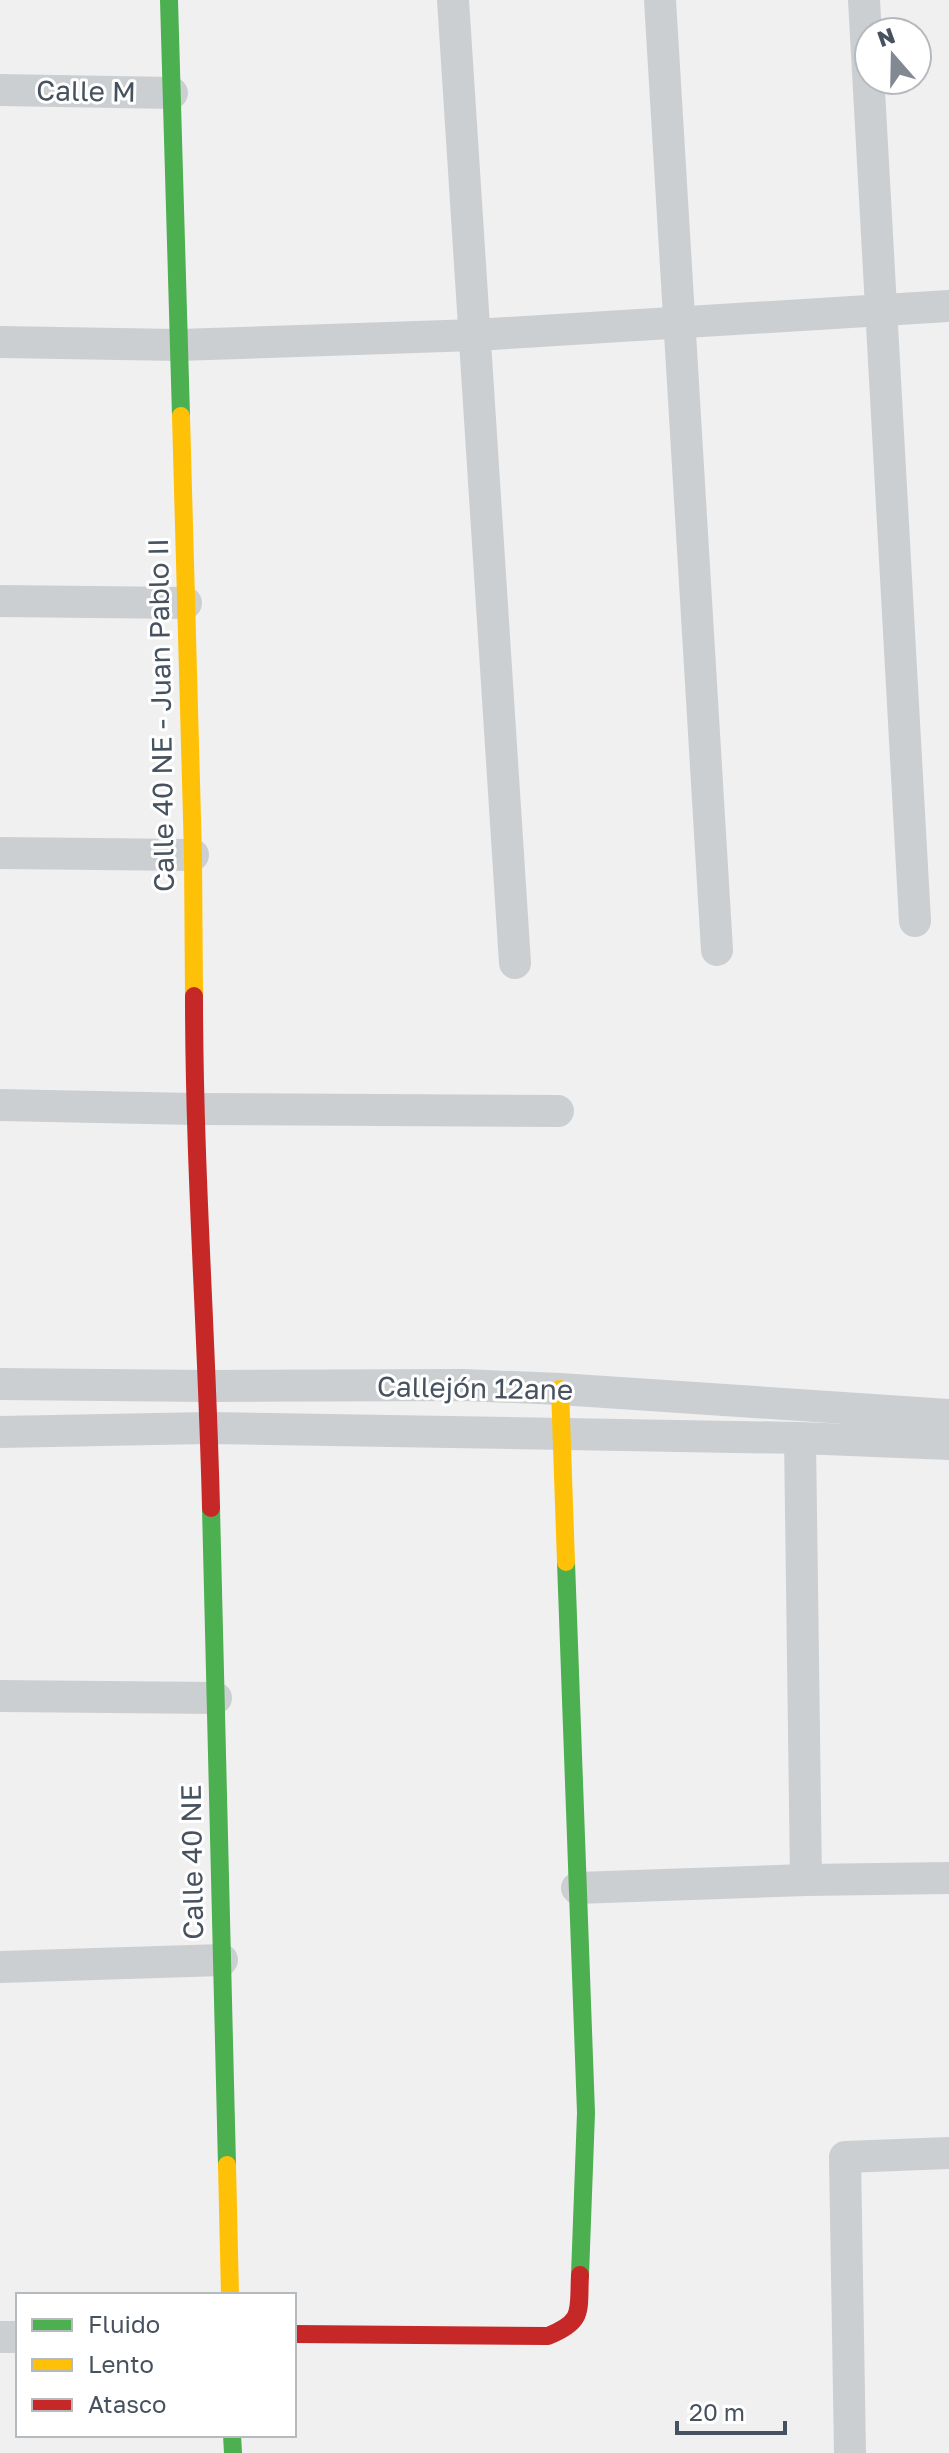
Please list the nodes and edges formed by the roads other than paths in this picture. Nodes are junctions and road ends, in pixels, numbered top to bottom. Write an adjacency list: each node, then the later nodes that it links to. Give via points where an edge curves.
1 (169, 0): 6 (street, Calle 40 NE - Juan Pablo II)
2 (453, 0): 10 (street)
3 (660, 0): 9 (street)
4 (864, 0): 8 (street)
5 (0, 90): 6 (street, Calle M)
6 (172, 93): 12 (street, Calle 40 NE - Juan Pablo II)
7 (949, 306): 8 (street)
8 (881, 312): 9 (street); 17 (street)
9 (679, 323): 10 (street); 18 (street)
10 (475, 335): 12 (street); 19 (street)
11 (0, 342): 12 (street)
12 (179, 345): 14 (street, Calle 40 NE - Juan Pablo II)
13 (0, 601): 14 (street)
14 (186, 603): 16 (street, Calle 40 NE - Juan Pablo II)
15 (0, 853): 16 (street)
16 (193, 855): 21 (street, Calle 40 NE - Juan Pablo II)
17 (915, 921)
18 (717, 950)
19 (515, 963)
20 (0, 1105): 21 (street)
21 (194, 1109): 22 (street); 24 (street, Calle 40 NE - Juan Pablo II)
22 (558, 1111)
23 (0, 1384): 24 (street, Callejón 12ane)
24 (208, 1386): 25 (street, Callejón 12ane); 27 (street, Calle 40 NE - Juan Pablo II)
25 (560, 1389): 26 (street, Callejón 12ane); 29 (street)
26 (949, 1415)
27 (208, 1428): 28 (street, Callejón 12ane); 29 (street, Callejón 12ane); 33 (street, Calle 40 NE)
28 (0, 1432)
29 (560, 1434): 30 (street, Callejón 12ane); 36 (street)
30 (800, 1438): 31 (street, Callejón 12ane); 35 (street)
31 (949, 1444)
32 (0, 1696): 33 (street)
33 (216, 1698): 37 (street, Calle 40 NE)
34 (949, 1878): 35 (street)
35 (806, 1880): 36 (street)
36 (577, 1888): 41 (street, via 586,2113 578,2314 568,2328 548,2336)
37 (222, 1960): 38 (street); 40 (street, Calle 40 NE)
38 (0, 1967)
39 (949, 2153): 42 (street, via 845,2157)
40 (230, 2293)
41 (296, 2334)
42 (850, 2453)

